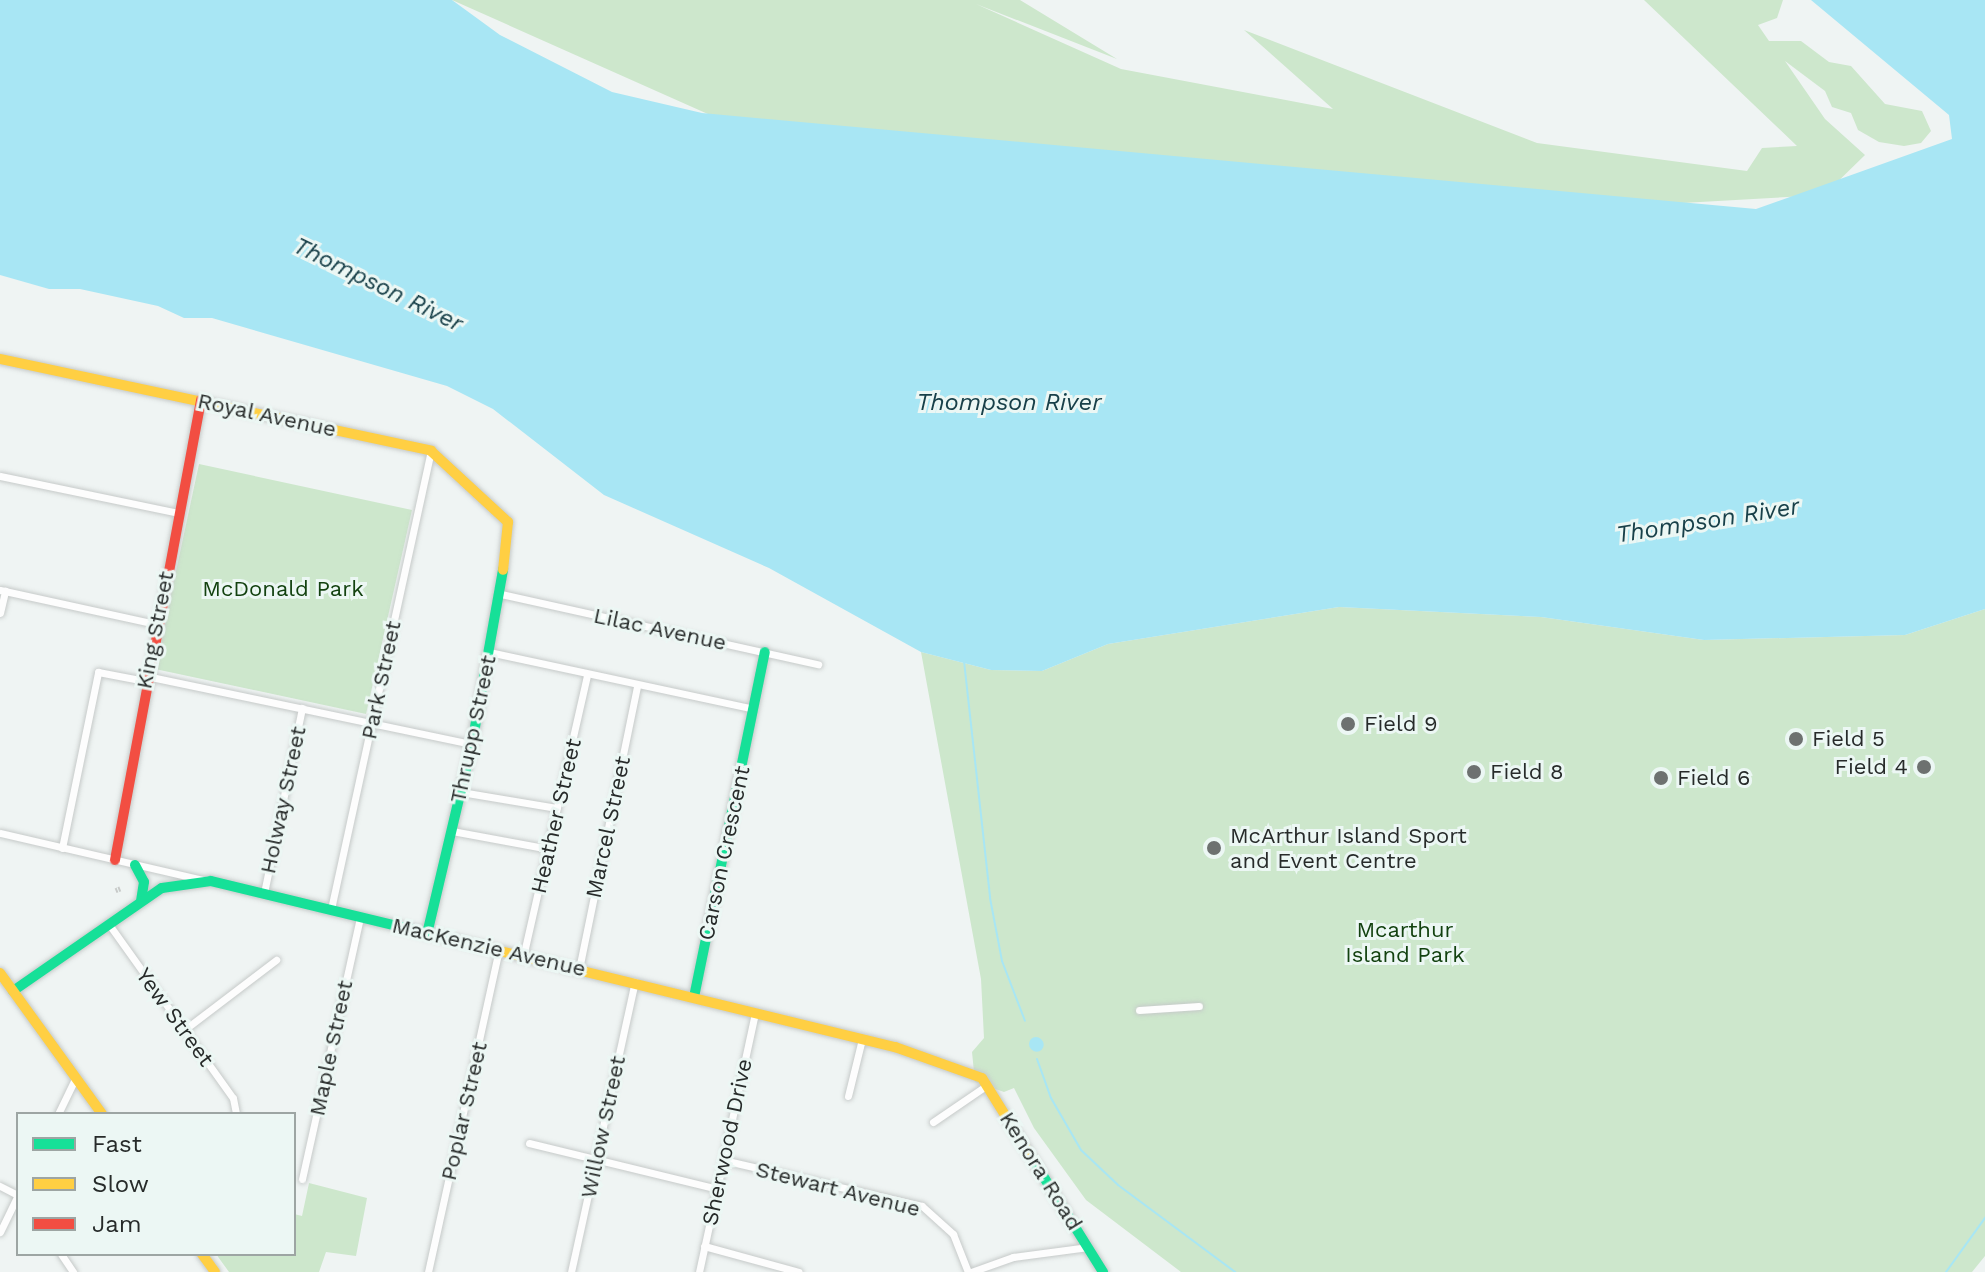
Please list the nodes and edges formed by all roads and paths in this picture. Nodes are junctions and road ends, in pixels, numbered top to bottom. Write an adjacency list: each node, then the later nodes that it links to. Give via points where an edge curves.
1 (1, 363): 2 (street, Royal Avenue)
2 (201, 400): 3 (street, Royal Avenue); 5 (street, King Street)
3 (431, 451): 7 (street, Thrupp Street, via 508,522); 18 (street, Park Street)
4 (0, 476): 5 (street)
5 (178, 513): 9 (street, King Street)
6 (2, 590): 8 (street); 9 (street)
7 (501, 594): 10 (street, Thrupp Street); 11 (street, Lilac Avenue)
8 (0, 613)
9 (156, 624): 14 (street, King Street)
10 (489, 652): 13 (street); 19 (street, Thrupp Street)
11 (765, 652): 12 (street, Lilac Avenue); 17 (street, Carson Crescent)
12 (818, 664)
13 (587, 675): 15 (street); 21 (street, Heather Street)
14 (146, 678): 16 (street); 24 (street, via 98,672); 26 (street, King Street)
15 (637, 686): 17 (street); 38 (street, Marcel Street)
16 (302, 708): 18 (street); 29 (street, Holway Street)
17 (754, 709): 42 (street, Carson Crescent)
18 (371, 724): 19 (street); 31 (street, Park Street)
19 (472, 744): 20 (street, Thrupp Street)
20 (461, 792): 21 (street); 22 (street, Thrupp Street)
21 (557, 808): 25 (street, Heather Street)
22 (452, 831): 25 (street); 34 (street, Thrupp Street)
23 (0, 833): 24 (street, MacKenzie Avenue)
24 (62, 848): 26 (street, MacKenzie Avenue)
25 (549, 849): 36 (street, Heather Street)
26 (115, 860): 27 (street, MacKenzie Avenue)
27 (135, 865): 28 (street, MacKenzie Avenue); 30 (street, via 144,882)
28 (211, 881): 29 (street, MacKenzie Avenue); 30 (street, via 181,882)
29 (264, 893): 31 (street, MacKenzie Avenue)
30 (141, 900): 33 (street)
31 (331, 909): 32 (street, MacKenzie Avenue)
32 (360, 917): 34 (street, MacKenzie Avenue); 59 (street, Maple Street)
33 (108, 923): 41 (street); 46 (street, Yew Street)
34 (427, 934): 35 (street, MacKenzie Avenue)
35 (499, 950): 36 (street, MacKenzie Avenue); 65 (street, Poplar Street)
36 (523, 957): 38 (street, MacKenzie Avenue)
37 (276, 960): 46 (street)
38 (579, 969): 40 (street, MacKenzie Avenue)
39 (0, 973): 41 (street)
40 (635, 982): 42 (street, MacKenzie Avenue); 57 (street, Willow Street)
41 (13, 991): 49 (street)
42 (694, 997): 45 (street, MacKenzie Avenue)
43 (1199, 1006): 44 (street)
44 (1139, 1010)
45 (755, 1012): 47 (street, MacKenzie Avenue); 58 (street, Sherwood Drive)
46 (184, 1030): 54 (street, Yew Street, via 233,1098)
47 (862, 1039): 48 (street, MacKenzie Avenue); 51 (street)
48 (975, 1072): 50 (street, Kenora Road)
49 (76, 1077): 52 (street); 53 (street)
50 (987, 1085): 55 (street); 64 (street, Kenora Road)
51 (848, 1096)
52 (59, 1112)
53 (101, 1112)
54 (236, 1112)
55 (933, 1122)
56 (529, 1143): 57 (street)
57 (595, 1159): 60 (street); 66 (street, Willow Street)
58 (723, 1160): 60 (street, Sherwood Drive); 69 (street, Stewart Avenue, via 922,1206 953,1234)
59 (302, 1179)
60 (717, 1189): 63 (street, Sherwood Drive)
61 (16, 1199): 62 (street)
62 (0, 1232)
63 (704, 1246): 67 (street, Sherwood Drive); 68 (street)
64 (1088, 1247): 69 (street, via 1013,1257); 70 (street, Kenora Road)
65 (428, 1272)
66 (571, 1272)
67 (699, 1272)
68 (799, 1272)
69 (969, 1272)
70 (1103, 1272)

